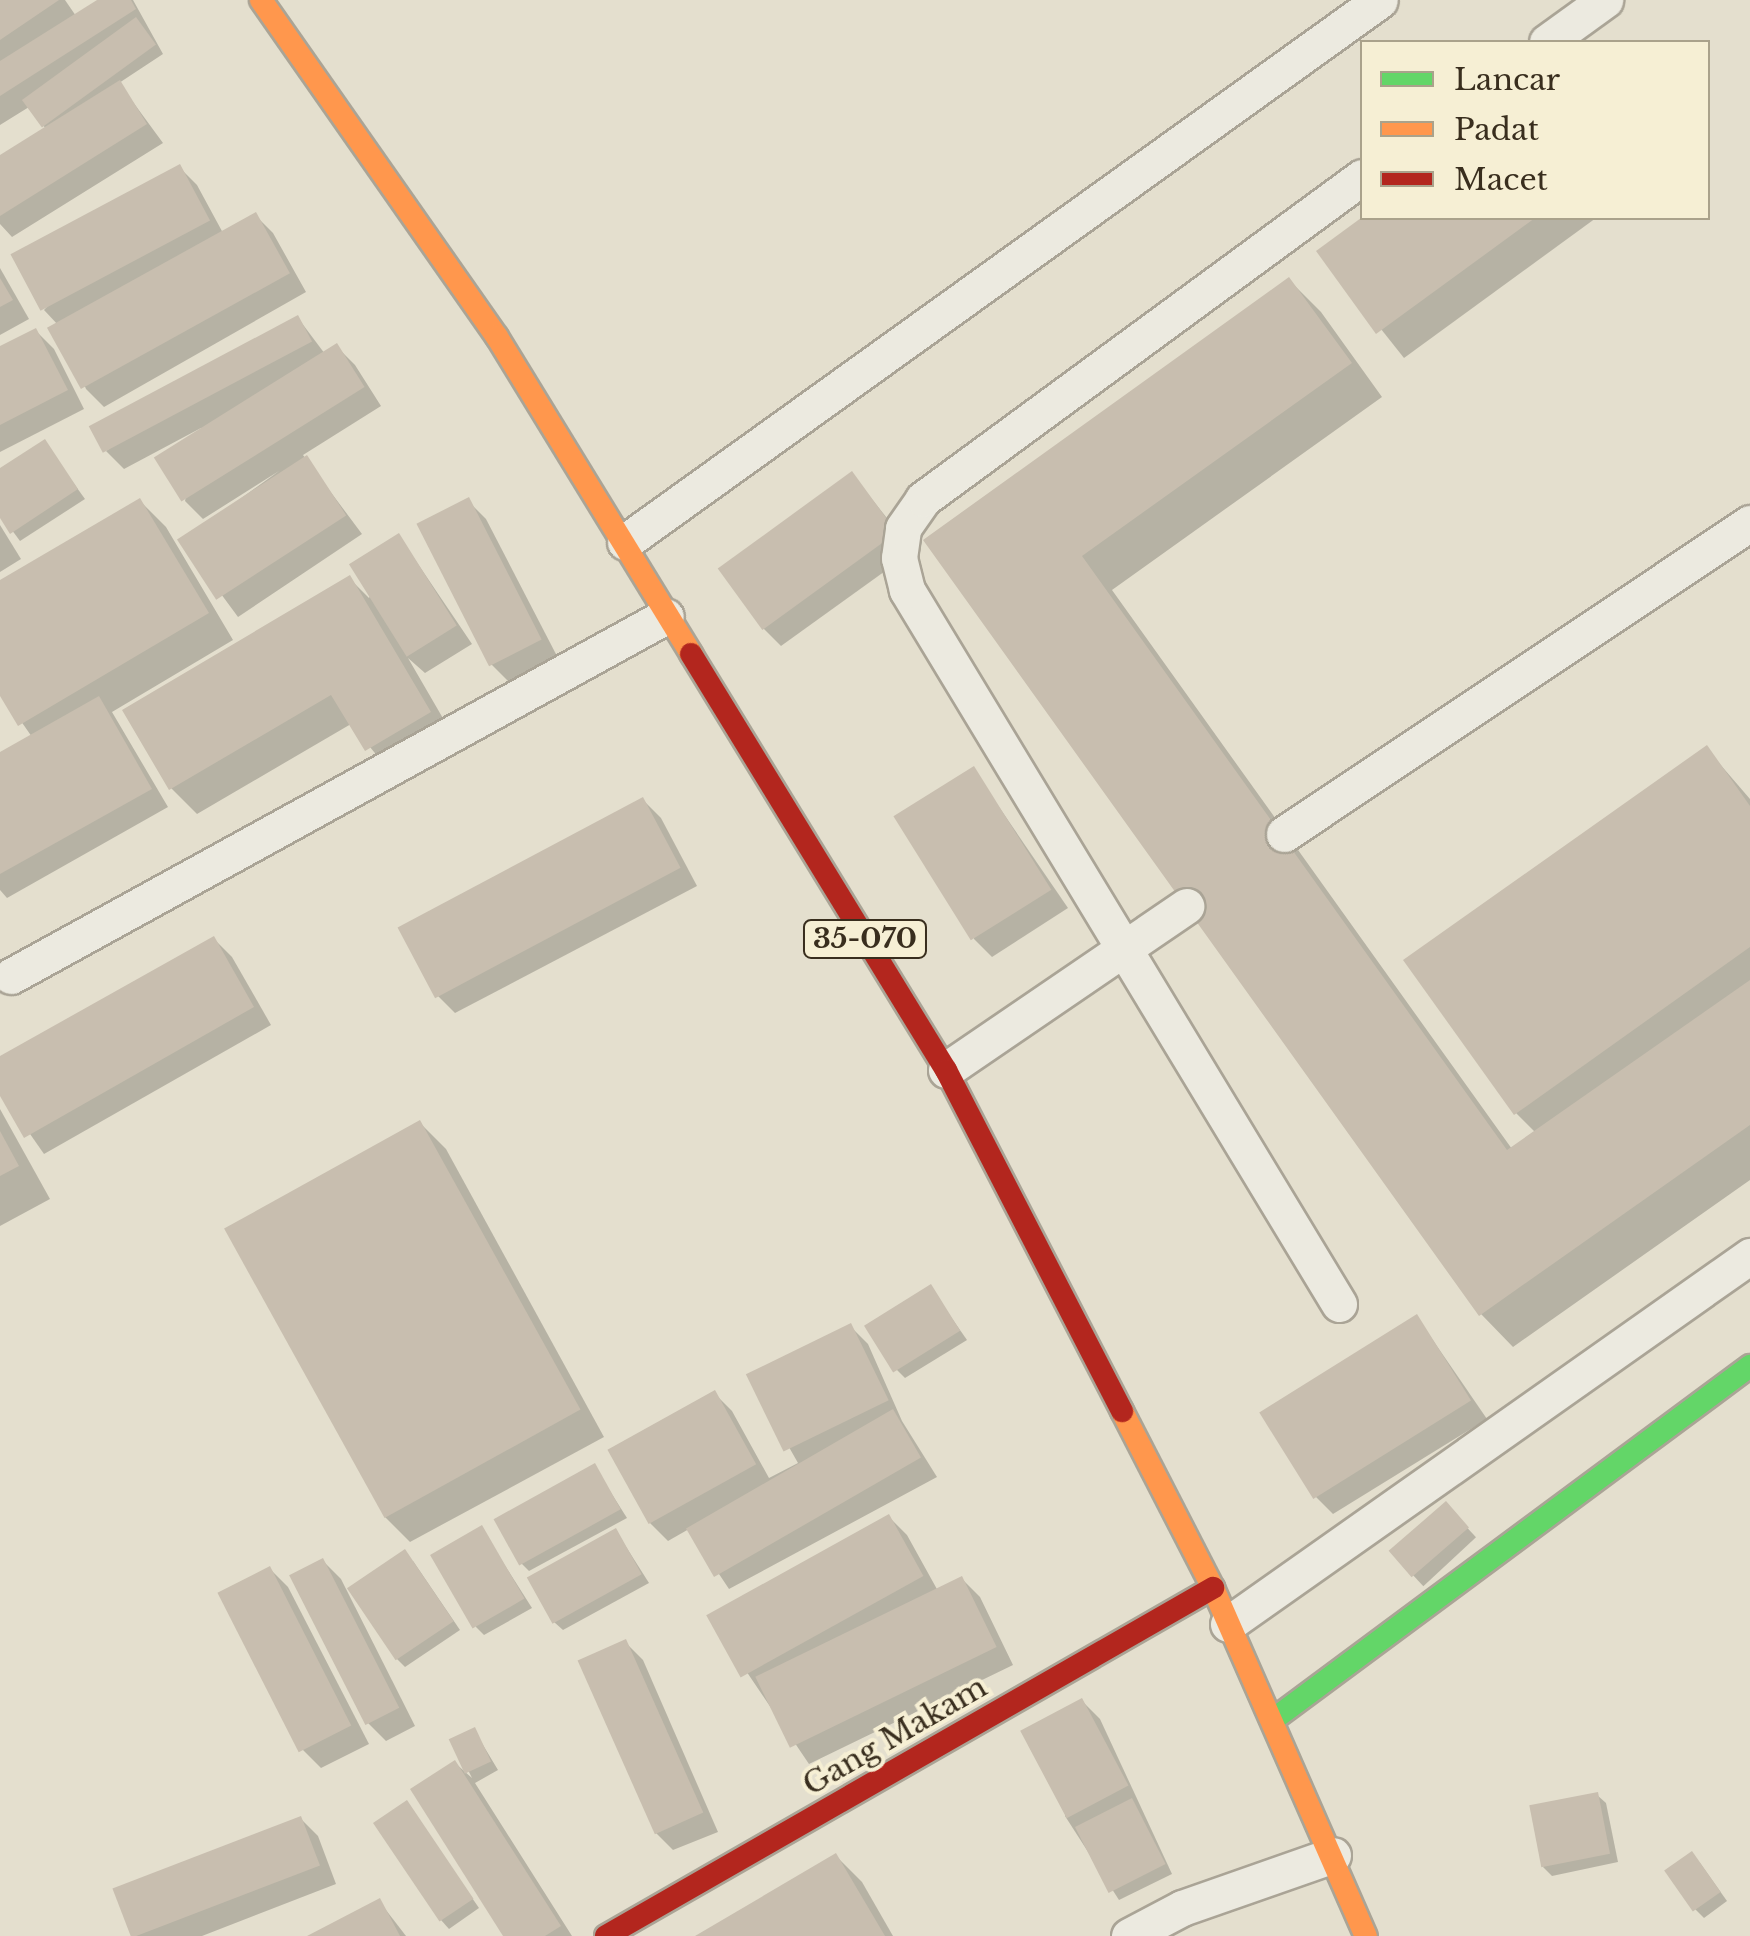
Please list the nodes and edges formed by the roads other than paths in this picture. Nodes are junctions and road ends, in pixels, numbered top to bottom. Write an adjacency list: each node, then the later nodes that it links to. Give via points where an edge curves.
1 (261, 0): 7 (main road, 35-070, via 497,337)
2 (1380, 0): 7 (lane)
3 (1604, 0): 4 (lane)
4 (1549, 40)
5 (1360, 179): 11 (lane, via 923,500 903,528 898,558 906,590)
6 (1750, 523): 9 (lane)
7 (625, 542): 8 (main road, 35-070)
8 (666, 616): 12 (lane); 13 (main road, 35-070)
9 (1284, 834)
10 (1186, 906): 11 (lane)
11 (1127, 950): 13 (lane); 15 (lane)
12 (11, 976)
13 (946, 1070): 17 (main road, 35-070)
14 (1750, 1256): 18 (lane)
15 (1339, 1304)
16 (1750, 1366): 19 (main road)
17 (1213, 1588): 18 (main road, 35-070); 21 (main road, Gang Makam)
18 (1228, 1624): 19 (main road, 35-070)
19 (1274, 1719): 20 (main road, 35-070)
20 (1332, 1855): 22 (lane, via 1182,1908); 23 (main road, 35-070)
21 (606, 1936)
22 (1129, 1936)
23 (1366, 1936)

